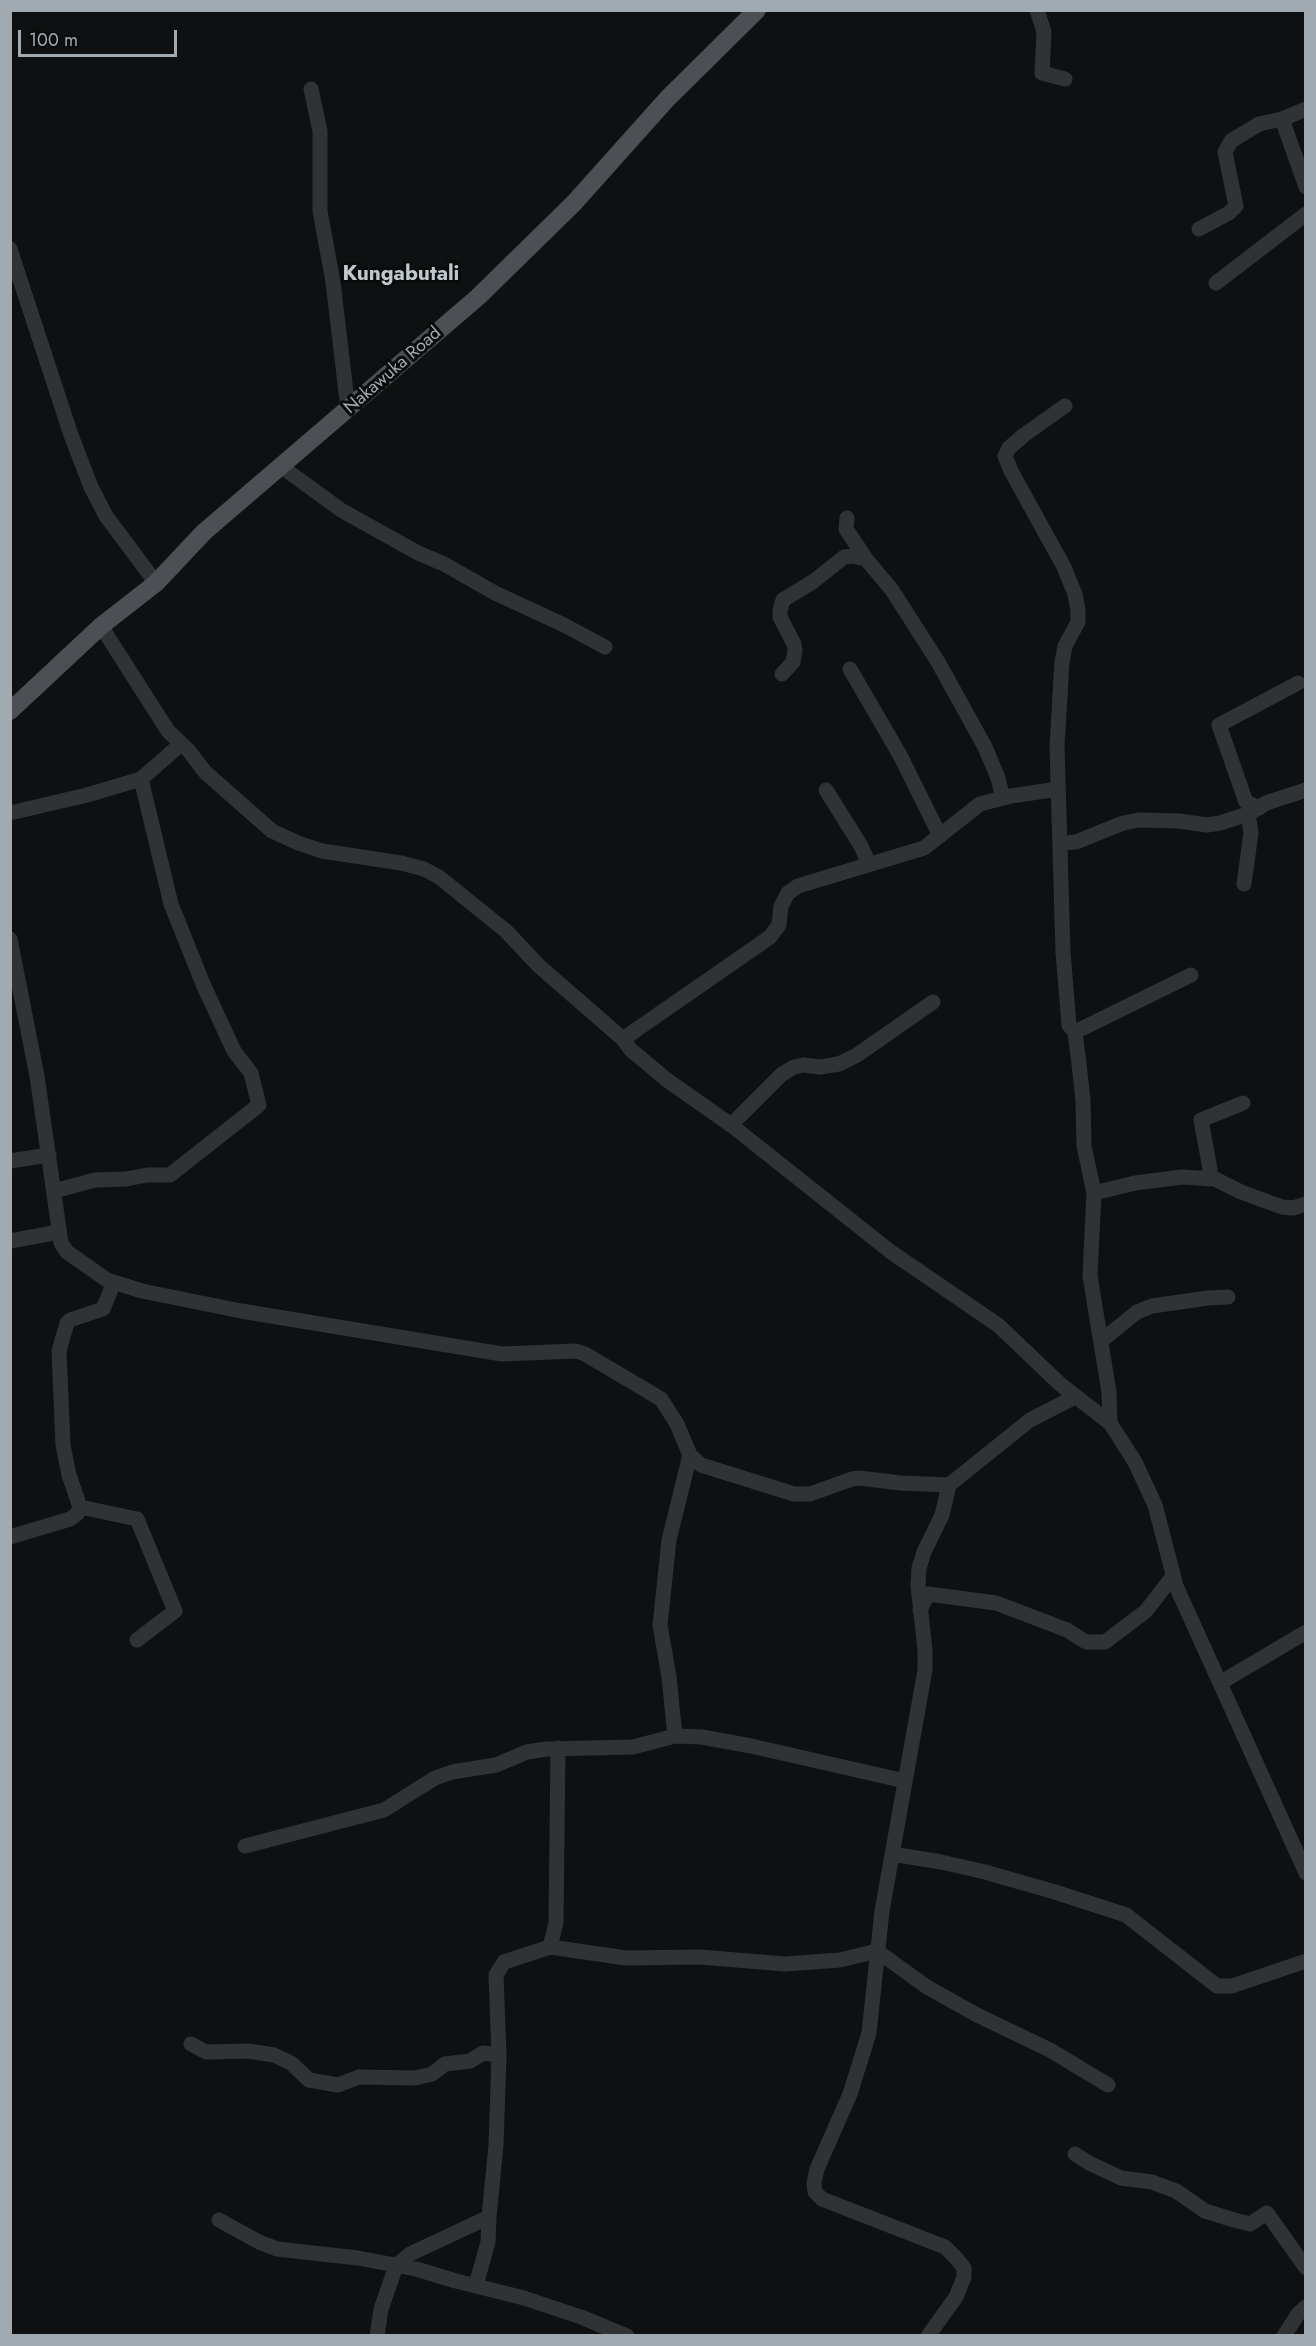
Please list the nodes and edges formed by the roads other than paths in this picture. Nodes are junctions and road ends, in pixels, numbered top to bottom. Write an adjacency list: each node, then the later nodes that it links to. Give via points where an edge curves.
1 (757, 10): 13 (main road, Nakawuka Road, via 667,99 566,211 478,297)
2 (1036, 10): 3 (street, via 1044,32 1042,73)
3 (1065, 79)
4 (311, 89): 13 (street, via 320,131 320,211)
5 (1305, 108): 6 (street)
6 (1282, 119): 7 (street); 9 (street, via 1259,123 1231,141 1225,152 1236,206)
7 (1305, 187)
8 (1305, 214): 11 (street)
9 (1199, 229)
10 (10, 249): 17 (street, via 91,487 106,516)
11 (1216, 283)
12 (1065, 406): 26 (street, via 1024,435 1005,456 1064,567 1078,610 1078,622 1065,646 1062,662)
13 (348, 409): 14 (main road, Nakawuka Road)
14 (282, 467): 17 (main road, Nakawuka Road, via 204,532); 19 (street, via 365,524)
15 (847, 518): 16 (street, via 846,529)
16 (866, 559): 21 (street, via 844,557 783,600 780,617 795,651 793,662); 29 (street, via 938,662 985,747)
17 (156, 582): 18 (main road, Nakawuka Road)
18 (101, 626): 23 (main road, Nakawuka Road); 24 (street, via 168,731)
19 (605, 647)
20 (850, 669): 32 (street, via 901,757)
21 (782, 674)
22 (1298, 683): 30 (street, via 1219,725 1246,802)
23 (10, 711)
24 (181, 744): 25 (street); 40 (street, via 205,772 272,831 322,851 401,863 439,877 506,931 539,966)
25 (141, 779): 31 (street); 46 (street, via 171,904 234,1051 251,1073 259,1105 170,1175 96,1180)
26 (1058, 789): 29 (street); 33 (street)
27 (826, 790): 34 (street)
28 (1305, 790): 30 (street)
29 (1003, 798): 32 (street, via 980,804)
30 (1253, 811): 33 (street, via 1220,824 1139,820 1076,842); 35 (street)
31 (10, 813)
32 (940, 836): 34 (street, via 924,848)
33 (1061, 843): 39 (street, via 1064,962 1069,1025)
34 (869, 864): 40 (street, via 798,886 788,893 781,906 779,926 770,937)
35 (1244, 884)
36 (10, 939): 43 (street)
37 (1191, 975): 39 (street)
38 (933, 1002): 42 (street, via 839,1064 803,1065 782,1074)
39 (1075, 1032): 47 (street, via 1084,1146)
40 (623, 1039): 42 (street, via 667,1080)
41 (1243, 1103): 45 (street, via 1201,1120 1210,1169)
42 (731, 1125): 55 (street, via 891,1252 998,1325)
43 (49, 1155): 44 (street); 46 (street)
44 (10, 1161)
45 (1208, 1179): 47 (street, via 1182,1177); 48 (street, via 1282,1207)
46 (54, 1191): 49 (street)
47 (1094, 1192): 53 (street, via 1090,1276)
48 (1305, 1204)
49 (58, 1232): 50 (street); 51 (street, via 67,1252)
50 (10, 1240)
51 (114, 1282): 58 (street, via 241,1311 502,1354 576,1351 661,1399); 60 (street, via 103,1309 69,1320 59,1351 63,1445)
52 (1228, 1297): 53 (street, via 1152,1306 1137,1312)
53 (1101, 1341): 54 (street)
54 (1109, 1392): 56 (street); 57 (street)
55 (1075, 1397): 56 (street); 59 (street, via 1030,1420)
56 (1089, 1406): 57 (street)
57 (1110, 1423): 62 (street, via 1135,1462 1155,1505)
58 (690, 1455): 59 (street, via 701,1465 802,1495 859,1478); 67 (street, via 669,1540 660,1624)
59 (949, 1485): 63 (street, via 942,1515 919,1568)
60 (80, 1508): 61 (street, via 70,1519); 65 (street, via 137,1519 175,1611)
61 (10, 1538)
62 (1173, 1576): 63 (street, via 1146,1611 1105,1641 1086,1641 996,1603 928,1594); 66 (street)
63 (920, 1610): 69 (street, via 925,1670)
64 (1305, 1632): 66 (street)
65 (137, 1640)
66 (1220, 1683): 72 (street)
67 (675, 1736): 68 (street, via 633,1747); 69 (street, via 751,1746)
68 (558, 1748): 70 (street, via 452,1772 435,1778 384,1810); 73 (street, via 556,1923)
69 (905, 1781): 71 (street)
70 (245, 1846)
71 (892, 1854): 74 (street); 75 (street, via 985,1872 1126,1915 1217,1986 1232,1986)
72 (1305, 1873)
73 (549, 1947): 74 (street, via 626,1958 700,1957 785,1964 840,1960); 77 (street, via 504,1962 499,1968)
74 (877, 1951): 78 (street, via 927,1987 1050,2049); 88 (street, via 869,2033 850,2094 817,2169 815,2192 822,2199 945,2247 957,2259 964,2268 964,2277 956,2297)
75 (1305, 1960)
76 (191, 2044): 77 (street, via 206,2052 274,2055 291,2063 309,2080 338,2085 359,2077 415,2078 432,2074 445,2064 470,2061 483,2054)
77 (499, 2055): 80 (street)
78 (1108, 2085)
79 (1075, 2154): 83 (street, via 1122,2178 1152,2182 1176,2191 1205,2211 1224,2217 1250,2224 1267,2213)
80 (489, 2217): 82 (street, via 410,2254); 84 (street, via 488,2242)
81 (219, 2220): 82 (street, via 277,2249)
82 (396, 2266): 84 (street); 86 (street, via 381,2309)
83 (1305, 2268)
84 (473, 2285): 87 (street, via 562,2311)
85 (1305, 2307): 89 (street)
86 (378, 2336)
87 (627, 2336)
88 (928, 2336)
89 (1284, 2336)

